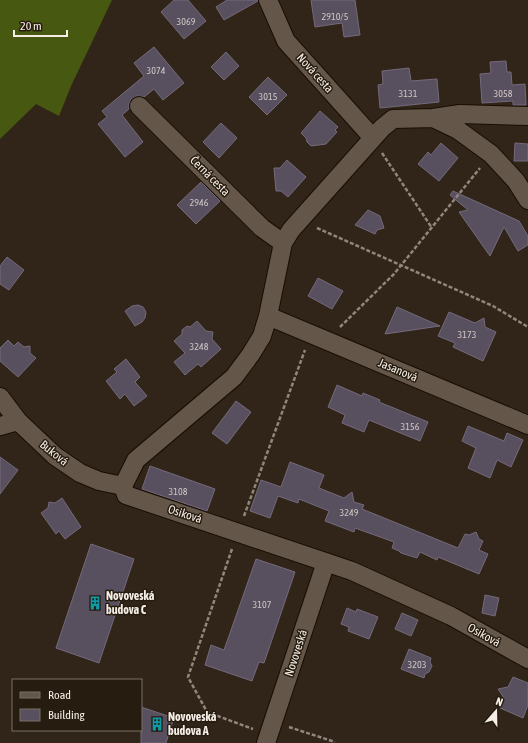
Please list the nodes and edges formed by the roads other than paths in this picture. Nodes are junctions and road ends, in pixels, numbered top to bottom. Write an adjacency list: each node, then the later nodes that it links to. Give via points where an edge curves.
1 (268, 0): 5 (street, Nová cesta, via 286,41)
2 (139, 106): 7 (street, Černá cesta, via 262,228)
3 (528, 116): 4 (street, via 460,114)
4 (433, 118): 5 (street, via 393,119); 6 (street, via 458,130 491,154 516,181)
5 (373, 138): 7 (street, via 291,230)
6 (528, 200)
7 (283, 243): 8 (street)
8 (268, 316): 11 (street, Jasanová); 13 (street, via 262,336 234,377 136,460)
9 (0, 397): 10 (street, Buková)
10 (18, 421): 12 (street); 13 (street, Buková, via 55,456 80,473 99,481)
11 (528, 425)
12 (0, 426)
13 (123, 486): 14 (street, Osiková, via 126,494)
14 (326, 562): 15 (street, Osiková, via 352,571 451,616); 16 (street, Novoveská)
15 (528, 659)
16 (266, 743)

